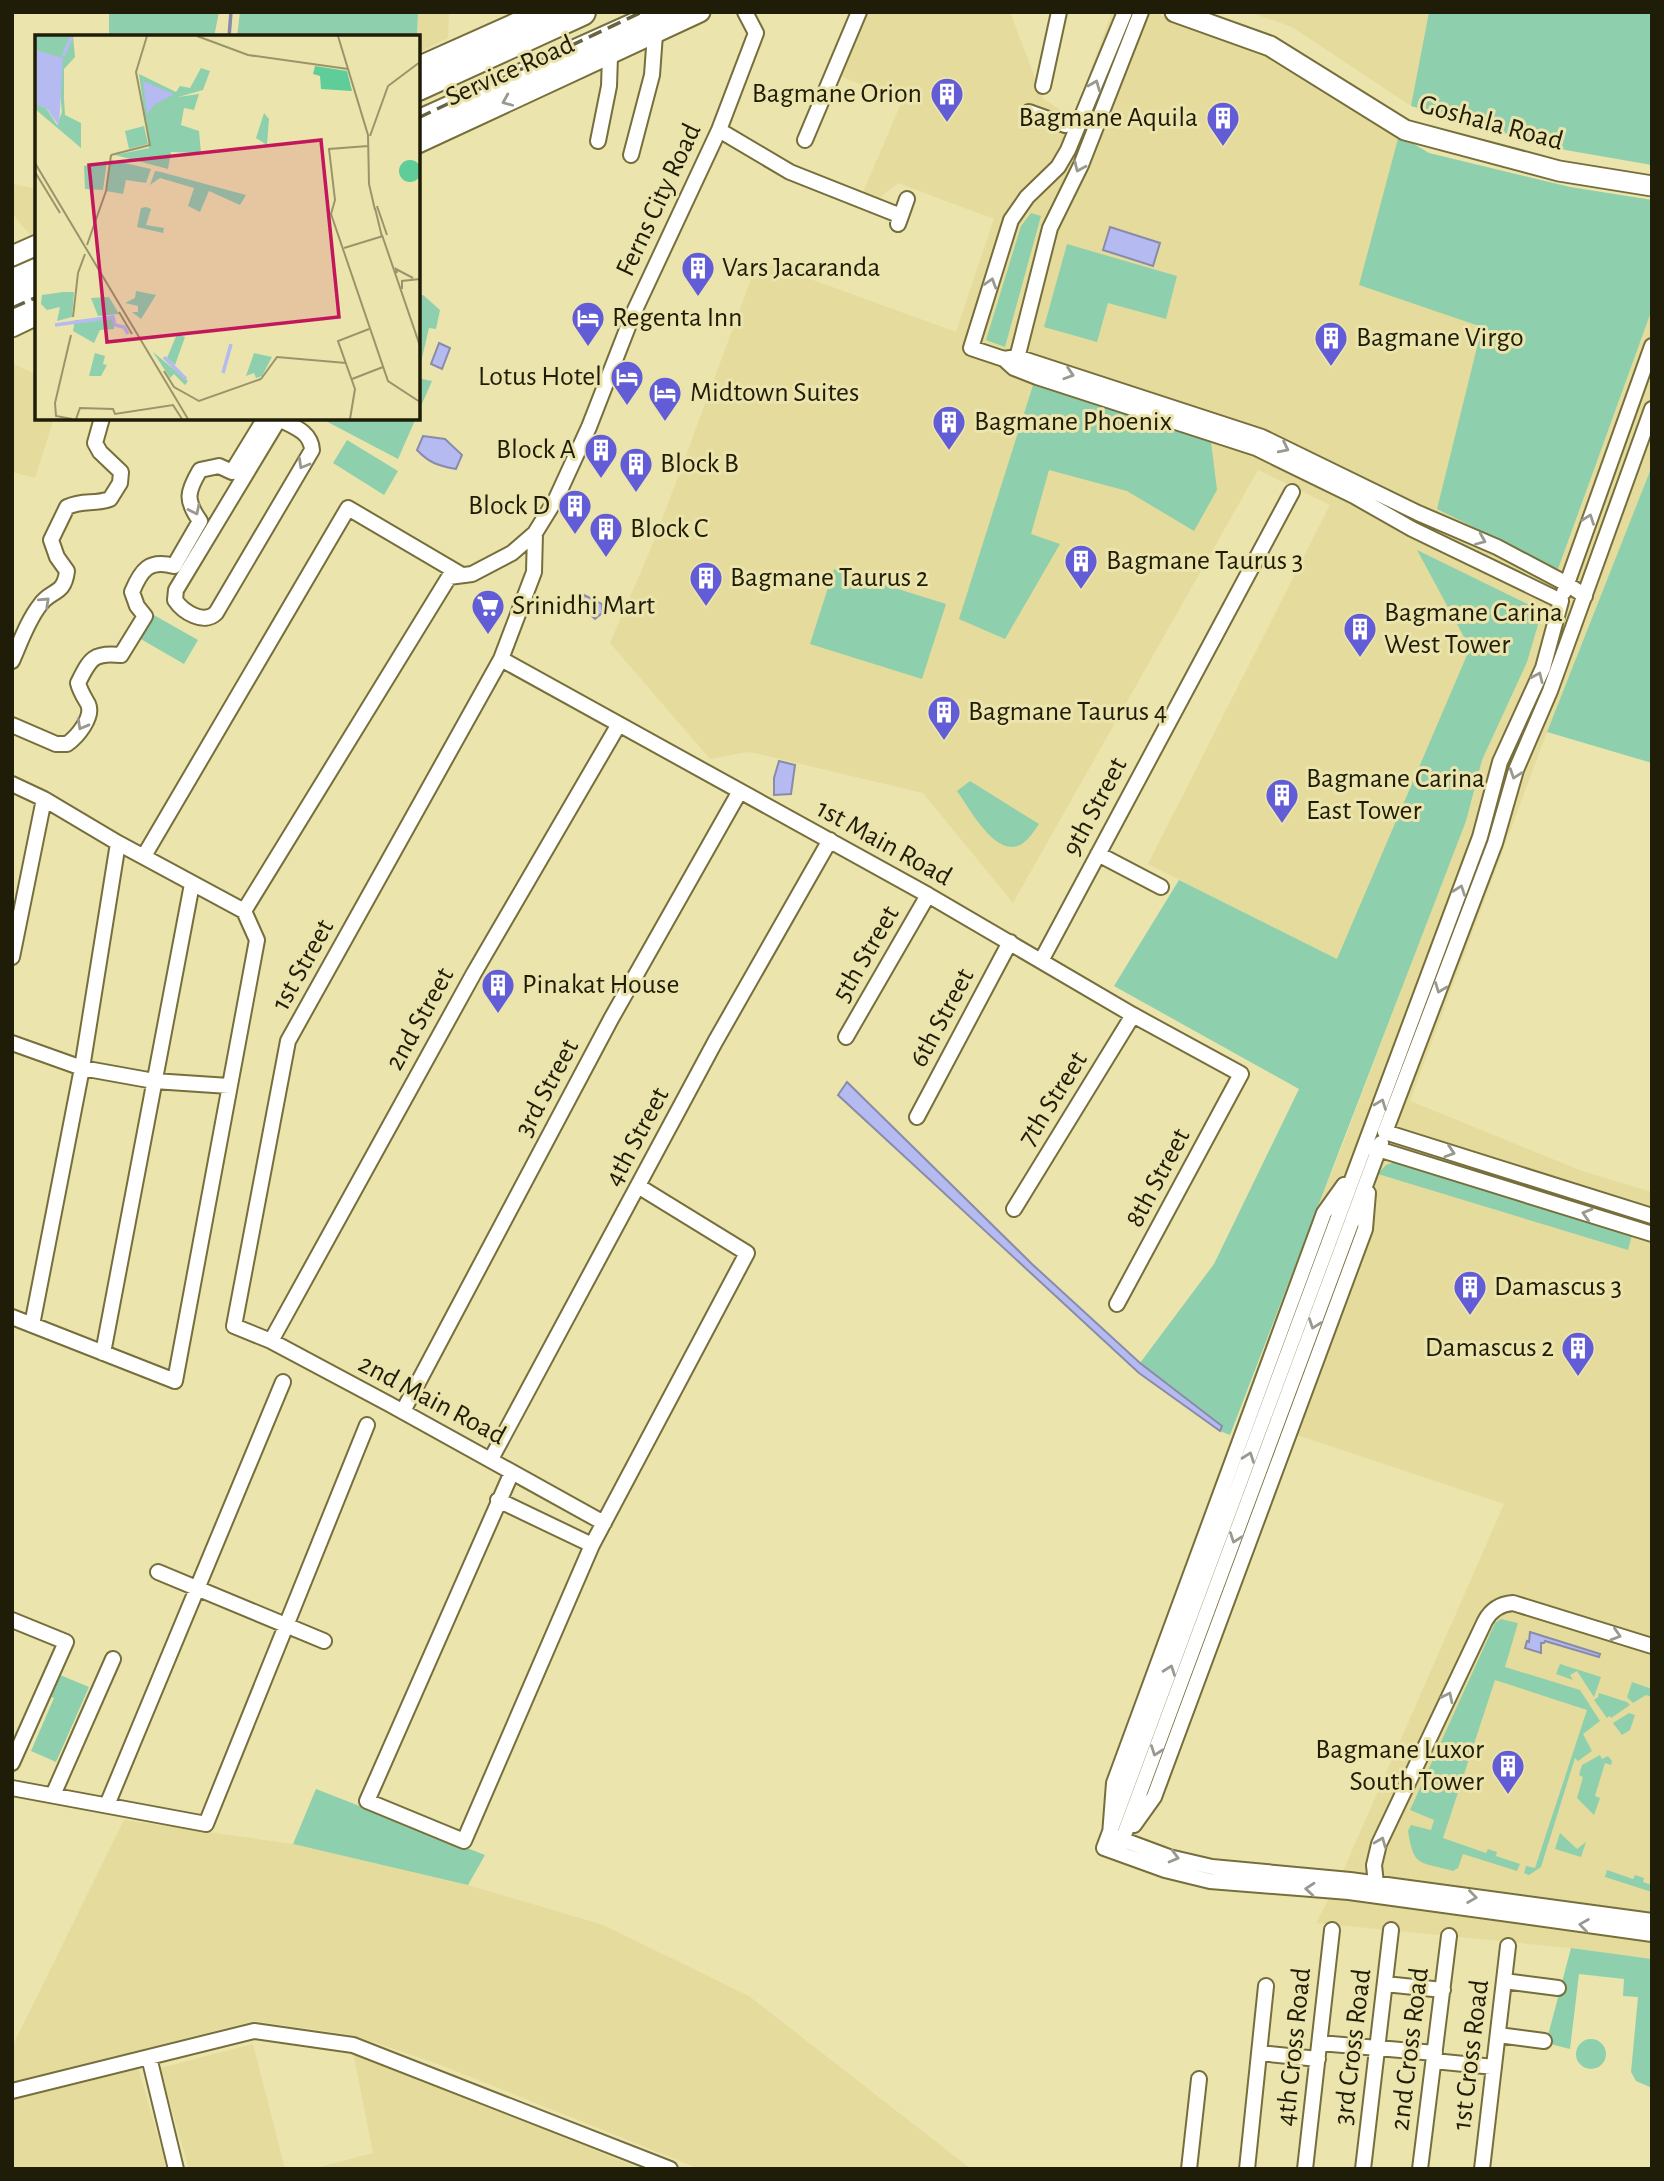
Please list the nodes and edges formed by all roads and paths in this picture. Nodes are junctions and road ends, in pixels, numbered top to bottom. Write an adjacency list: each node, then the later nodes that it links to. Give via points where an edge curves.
1 (582, 12): 10 (highway)
2 (700, 12): 11 (street, Service Road)
3 (745, 12): 21 (street, Ferns City Road, via 756,33)
4 (859, 12): 22 (street)
5 (1059, 12): 14 (street)
6 (1125, 12): 19 (street, one-way to 6)
7 (1141, 12): 38 (street, one-way to 38, via 1081,165 1050,228)
8 (1175, 12): 17 (street, Goshala Road, via 1270,46)
9 (1208, 12): 17 (street, Goshala Road, via 1274,36)
10 (546, 19): 13 (street, Service Road); 15 (highway)
11 (661, 23): 12 (street, Service Road); 18 (highway); 25 (street)
12 (610, 56): 23 (street); 24 (street, Service Road, one-way to 24)
13 (420, 66)
14 (1043, 86)
15 (420, 87)
16 (1029, 112): 19 (street, via 1065,125)
17 (1387, 113): 20 (street, Goshala Road)
18 (420, 123)
19 (1079, 123): 38 (street, one-way to 19, via 971,348 1010,220 1058,167)
20 (1408, 125): 26 (street, Goshala Road, via 1562,161); 27 (street, Goshala Road, via 1559,171)
21 (719, 130): 28 (street, via 790,172 900,220); 45 (street, Ferns City Road, via 633,314 589,427)
22 (805, 140)
23 (598, 141)
24 (420, 143)
25 (631, 155)
26 (1652, 173)
27 (1652, 187)
28 (907, 200)
29 (35, 246): 30 (street)
30 (12, 256)
31 (35, 273): 32 (highway)
32 (12, 283)
33 (35, 299): 34 (highway)
34 (12, 309)
35 (35, 316): 36 (street)
36 (12, 327)
37 (1652, 346): 48 (street, one-way to 37)
38 (1012, 361): 48 (street, one-way to 48, via 1262,437); 50 (street, via 1256,448)
39 (1652, 408): 49 (street)
40 (101, 420): 53 (street, one-way to 40, via 40,603 61,590 66,581 67,571 51,540 67,507 80,501 110,499 120,483 121,472 95,443)
41 (272, 420): 46 (street, one-way to 46, via 232,472 219,466 200,470 189,489 190,508 200,521)
42 (272, 420): 46 (street)
43 (275, 420): 46 (street, one-way to 46, via 308,435 312,450 211,618 201,619 175,600)
44 (1292, 492): 61 (street, 9th Street)
45 (535, 533): 47 (street, via 512,553); 52 (street, 1st Street, via 534,572)
46 (193, 547): 55 (street, one-way to 55, via 174,566 150,565 138,578 132,592 145,616 121,655 102,653 89,662 78,683 88,704 88,717 74,739 57,744)
47 (462, 575): 62 (street, via 348,508); 66 (street, via 449,577)
48 (1567, 584): 49 (street); 50 (street)
49 (1585, 596): 51 (street)
50 (1561, 601): 51 (street); 78 (street, one-way to 50, via 1479,837 1500,762 1543,668)
51 (1580, 611): 78 (street, one-way to 78, via 1516,770 1495,844)
52 (501, 659): 54 (street, 1st Main Road); 88 (street, 1st Street, via 288,1041)
53 (12, 661)
54 (619, 724): 57 (street, 1st Main Road); 89 (street, 2nd Street, via 474,973)
55 (12, 725)
56 (12, 784): 58 (street)
57 (740, 790): 59 (street, 1st Main Road); 92 (street, 3rd Street, via 604,1031)
58 (44, 799): 60 (street); 68 (street)
59 (830, 840): 65 (street, 1st Main Road); 81 (street, 4th Street)
60 (118, 843): 62 (street); 73 (street)
61 (1098, 854): 64 (street); 69 (street, 9th Street)
62 (144, 856): 63 (street)
63 (191, 884): 66 (street); 75 (street)
64 (1161, 887)
65 (928, 895): 67 (street, 1st Main Road); 71 (street, 5th Street)
66 (244, 911): 76 (street, via 257,940)
67 (1010, 942): 69 (street, 1st Main Road); 77 (street, 6th Street)
68 (12, 957)
69 (1041, 961): 70 (street, 1st Main Road)
70 (1133, 1014): 74 (street, 1st Main Road); 82 (street, 7th Street)
71 (846, 1037)
72 (12, 1042): 73 (street)
73 (82, 1068): 75 (street); 87 (street)
74 (1241, 1074): 85 (street, 8th Street)
75 (154, 1081): 76 (street); 90 (street)
76 (229, 1086): 90 (street, via 175,1381)
77 (917, 1117)
78 (1379, 1129): 79 (street); 83 (street, one-way to 83)
79 (1372, 1147): 80 (street); 84 (street, one-way to 79)
80 (1363, 1172): 110 (street); 110 (street, via 1365,1228 1154,1797); 110 (street, via 1324,1213 1114,1783)
81 (638, 1186): 94 (street, 4th Street); 97 (street, via 747,1253)
82 (1014, 1209)
83 (1652, 1216)
84 (1652, 1234)
85 (1117, 1304)
86 (12, 1317): 87 (street)
87 (32, 1325): 90 (street)
88 (234, 1326): 89 (street, 2nd Main Road)
89 (271, 1341): 92 (street, 2nd Main Road)
90 (103, 1353)
91 (283, 1381): 100 (street)
92 (403, 1411): 94 (street, 2nd Main Road)
93 (367, 1424): 102 (street)
94 (491, 1459): 95 (street, 2nd Main Road)
95 (512, 1472): 96 (street); 97 (street, 2nd Main Road)
96 (498, 1500): 98 (street); 98 (street, via 367,1801 464,1841)
97 (604, 1523): 98 (street)
98 (592, 1545)
99 (158, 1572): 100 (street)
100 (197, 1588): 102 (street); 109 (street)
101 (12, 1620): 106 (street, via 66,1642)
102 (286, 1625): 103 (street); 109 (street, via 206,1824)
103 (324, 1641)
104 (1652, 1646): 111 (street, one-way to 104, via 1379,1844 1492,1611 1513,1603)
105 (113, 1659): 108 (street)
106 (12, 1763)
107 (12, 1788): 108 (street)
108 (53, 1795): 109 (street)
109 (107, 1805)
110 (1117, 1843): 111 (street, one-way to 111, via 1212,1867); 115 (street, one-way to 110, via 1349,1892 1210,1881 1165,1870)
111 (1376, 1884): 112 (street, one-way to 112)
112 (1652, 1921)
113 (1332, 1930): 125 (street, 4th Cross Road)
114 (1391, 1930): 119 (street, 3rd Cross Road)
115 (1652, 1934)
116 (1449, 1936): 122 (street, 2nd Cross Road)
117 (1508, 1946): 118 (street, 1st Cross Road)
118 (1504, 1981): 121 (street); 123 (street, 1st Cross Road)
119 (1385, 1984): 122 (street); 126 (street, 3rd Cross Road)
120 (1266, 1986): 127 (street)
121 (1558, 1988)
122 (1443, 1990): 129 (street, 2nd Cross Road)
123 (1497, 2035): 124 (street); 131 (street, 1st Cross Road)
124 (1544, 2041)
125 (1320, 2043): 126 (street); 130 (street, 4th Cross Road)
126 (1377, 2048): 129 (street); 139 (street, 3rd Cross Road)
127 (1259, 2053): 130 (street); 137 (street)
128 (149, 2057): 133 (street); 134 (street); 135 (street, via 254,2031 353,2045)
129 (1435, 2057): 131 (street); 140 (street, 2nd Cross Road)
130 (1318, 2059): 138 (street, 4th Cross Road)
131 (1494, 2067): 141 (street, 1st Cross Road)
132 (1199, 2079): 136 (street)
133 (12, 2091)
134 (176, 2169)
135 (670, 2169)
136 (1189, 2169)
137 (1247, 2169)
138 (1306, 2169)
139 (1363, 2169)
140 (1420, 2169)
141 (1482, 2169)

